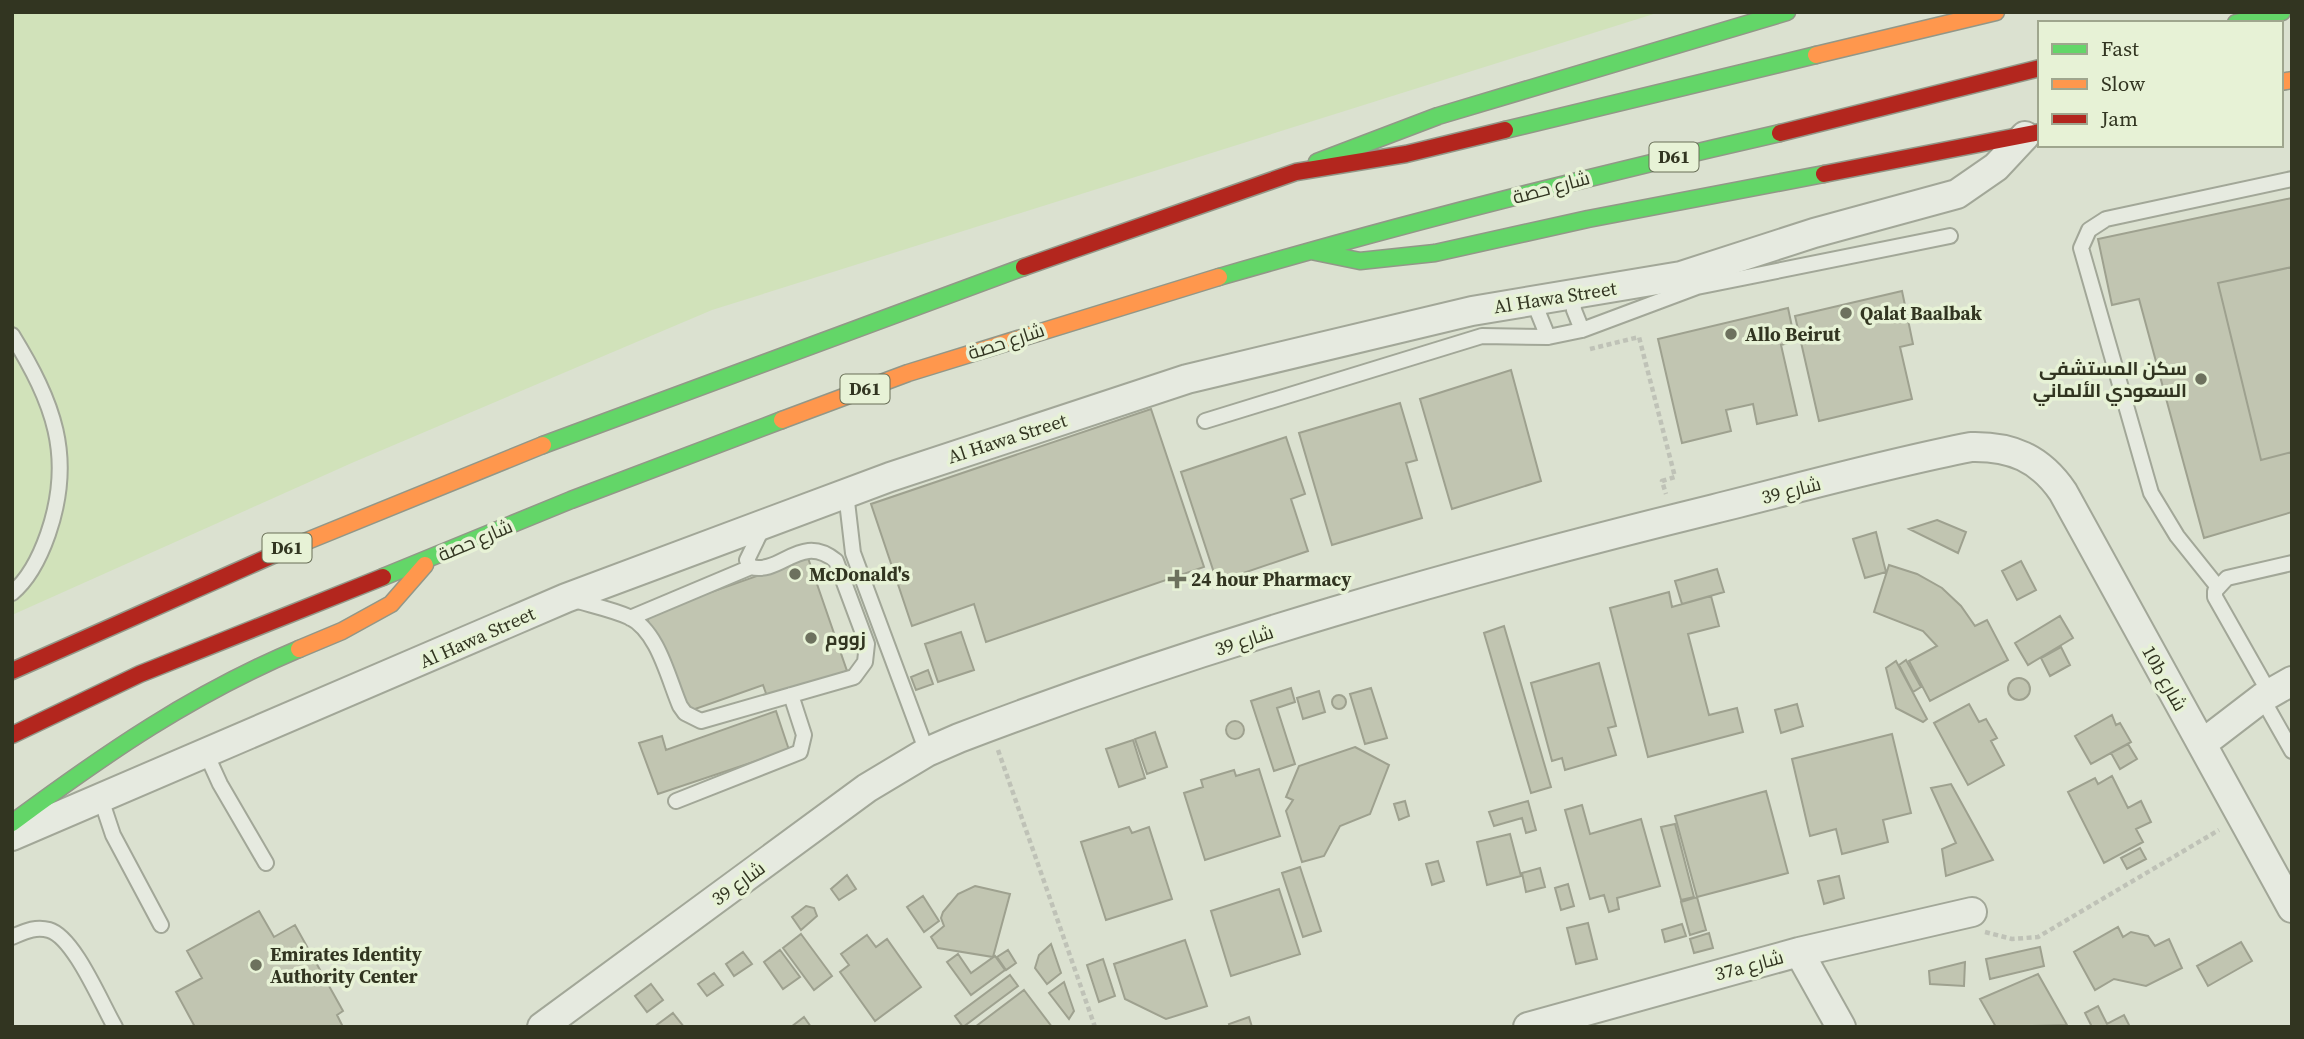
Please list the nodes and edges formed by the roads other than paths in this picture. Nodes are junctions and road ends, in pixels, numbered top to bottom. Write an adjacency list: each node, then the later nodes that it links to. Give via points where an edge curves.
1 (1787, 12): 7 (main road, via 1437,116)
2 (1996, 12): 7 (main road, D61, via 1406,154)
3 (2282, 12): 4 (main road)
4 (2244, 21)
5 (2038, 69): 10 (main road, شارع حصة / D61, via 1592,176)
6 (2032, 134): 10 (main road, via 1435,253 1360,261); 11 (street, Al Hawa Street, via 1957,194 1681,276)
7 (1296, 172): 27 (main road, D61, via 943,295 566,435 265,558)
8 (2292, 179): 23 (lane, via 2106,219 2089,230 2081,248 2151,494)
9 (1950, 236): 13 (lane, via 1697,288)
10 (1311, 251): 20 (main road, شارع حصة / D61, via 908,373 571,500)
11 (1573, 293): 12 (street, Al Hawa Street); 13 (lane)
12 (1533, 300): 15 (lane); 18 (street, Al Hawa Street, via 1472,310 1187,379)
13 (1582, 330): 15 (lane)
14 (12, 335): 24 (lane, via 54,413 62,459 58,506 42,550)
15 (1548, 337): 16 (lane, via 1482,336)
16 (1205, 421)
17 (2027, 456): 30 (street, 10b شارع, via 2063,492); 34 (street, شارع 39, via 1971,447 1502,563 1322,615 989,726)
18 (846, 493): 19 (street, Al Hawa Street); 34 (lane, via 853,553)
19 (766, 521): 22 (lane, via 747,559); 25 (street, Al Hawa Street)
20 (430, 559): 31 (main road, شارع حصة / D61, via 140,674); 37 (main road, via 391,604 342,631 239,674 156,721)
21 (2292, 563): 23 (lane, via 2227,578)
22 (751, 567): 26 (lane); 29 (lane, via 810,550 828,555 836,561 867,644 865,662 854,677)
23 (2217, 586): 28 (lane, via 2215,597)
24 (12, 593)
25 (566, 598): 26 (lane); 32 (street, Al Hawa Street)
26 (630, 618): 29 (lane, via 652,640 680,706 692,718 710,720)
27 (12, 671)
28 (2274, 691): 30 (street); 33 (lane)
29 (792, 695): 36 (lane, via 804,735 800,752)
30 (2196, 733): 40 (street, 10b شارع)
31 (12, 735)
32 (205, 751): 35 (street, Al Hawa Street); 39 (lane)
33 (2292, 751)
34 (927, 752): 46 (street, شارع 39, via 867,788)
35 (101, 799): 38 (street, Al Hawa Street); 42 (lane, via 113,835)
36 (676, 801)
37 (12, 823)
38 (12, 836)
39 (265, 863)
40 (2292, 908)
41 (1965, 914): 44 (street, 37a شارع)
42 (161, 925)
43 (12, 937): 45 (lane, via 38,928 67,941)
44 (1799, 951): 47 (street, 37a شارع); 48 (street)
45 (115, 1027)
46 (542, 1027)
47 (1528, 1027)
48 (1841, 1027)

